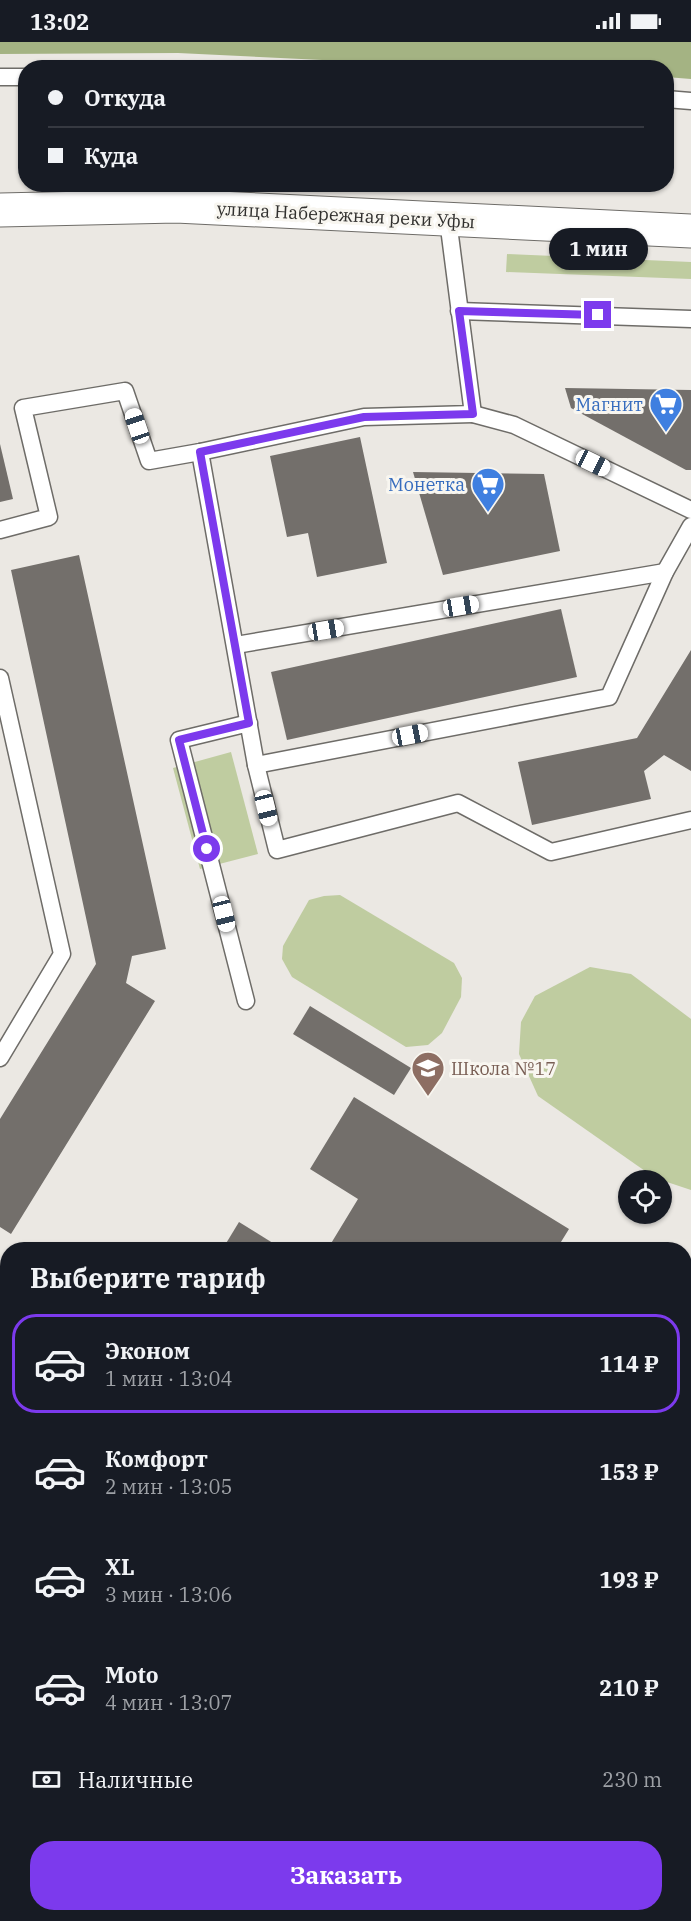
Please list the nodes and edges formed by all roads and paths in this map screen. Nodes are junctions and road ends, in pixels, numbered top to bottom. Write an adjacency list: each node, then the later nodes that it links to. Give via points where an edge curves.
1 (0, 77): 2 (lane)
2 (18, 77)
3 (674, 100): 4 (lane)
4 (691, 101)
5 (0, 210): 6 (street, улица Набережная реки Уфы, via 176,206)
6 (448, 220): 7 (street, улица Набережная реки Уфы); 8 (lane)
7 (691, 231)
8 (459, 311): 9 (lane); 10 (lane)
9 (691, 319)
10 (473, 414): 11 (lane, via 364,417); 12 (lane, via 514,425)
11 (200, 452): 14 (lane, via 149,461 125,391 23,408 49,517); 16 (lane)
12 (691, 510)
13 (691, 526): 15 (lane)
14 (0, 530)
15 (665, 572): 16 (lane); 19 (lane, via 609,697)
16 (236, 645): 18 (lane)
17 (0, 678): 22 (lane, via 62,954)
18 (249, 723): 19 (lane); 21 (lane, via 179,740)
19 (256, 765): 20 (lane, via 277,850 458,803 551,852)
20 (691, 820)
21 (246, 1001)
22 (0, 1058)

